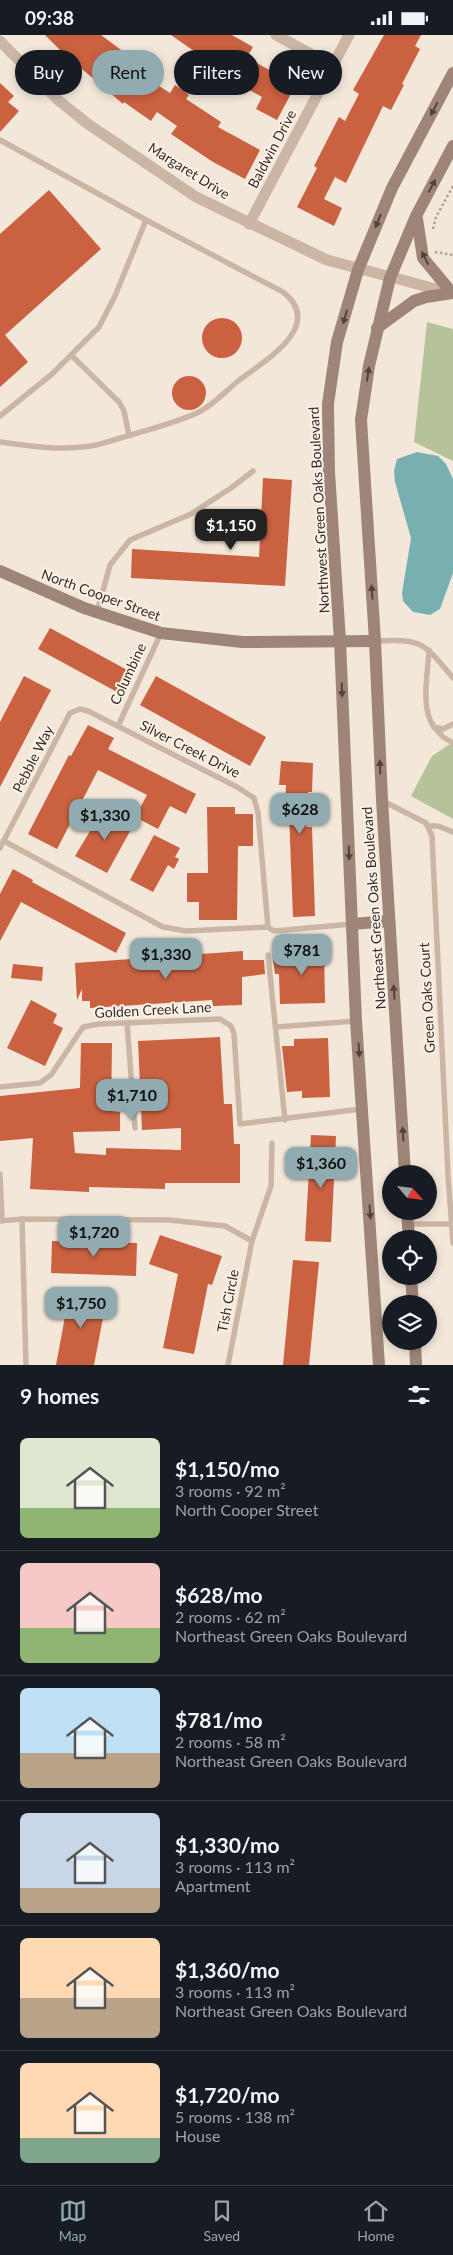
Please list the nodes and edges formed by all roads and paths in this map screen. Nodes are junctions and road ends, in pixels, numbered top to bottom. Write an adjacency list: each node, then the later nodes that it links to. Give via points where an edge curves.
1 (276, 35): 4 (street)
2 (350, 35): 5 (street, Baldwin Drive)
3 (0, 41): 13 (street, Margaret Drive, via 58,100 88,124 196,197)
4 (304, 50)
5 (342, 50)
6 (453, 73): 17 (main road, Northwest Green Oaks Boulevard, one-way to 17, via 392,188)
7 (318, 95): 13 (street, Baldwin Drive)
8 (0, 140): 12 (lane)
9 (453, 146): 11 (main road, one-way to 9)
10 (453, 186): 14 (path, via 436,217)
11 (416, 216): 18 (main road); 19 (main road, one-way to 11, via 423,258)
12 (146, 220): 21 (lane, via 116,296 99,327); 23 (lane, via 283,292 293,300 298,323 287,341 201,411)
13 (249, 224): 17 (street, Margaret Drive, via 327,261)
14 (431, 234)
15 (427, 250): 16 (path)
16 (453, 255)
17 (358, 270): 18 (street, Margaret Drive); 29 (main road, Northwest Green Oaks Boulevard, one-way to 29, via 337,342 328,404)
18 (390, 278): 19 (street, Margaret Drive); 20 (main road)
19 (452, 293): 20 (main road, via 414,301)
20 (377, 328): 30 (main road, one-way to 20, via 361,420)
21 (71, 355): 22 (lane); 23 (lane, via 119,402)
22 (0, 416)
23 (129, 435): 24 (lane, via 67,448 39,449)
24 (0, 442)
25 (253, 471): 27 (lane, via 191,514 130,540 110,565)
26 (0, 571): 27 (main road, North Cooper Street)
27 (96, 612): 28 (main road, North Cooper Street)
28 (160, 633): 29 (main road, North Cooper Street, via 242,642); 35 (lane, Columbine)
29 (340, 641): 30 (main road, North Cooper Street); 44 (main road, Northeast Green Oaks Boulevard, one-way to 44)
30 (375, 641): 31 (lane, via 406,639); 38 (main road, Northeast Green Oaks Boulevard, one-way to 30)
31 (429, 650): 32 (lane); 36 (lane, via 426,692 428,718)
32 (453, 677)
33 (76, 710): 35 (lane, Silver Creek Drive, via 88,711); 41 (lane, Pebble Way, via 70,713)
34 (453, 724): 36 (lane, via 443,729)
35 (118, 726): 45 (lane, Silver Creek Drive, via 254,798)
36 (434, 727): 37 (lane)
37 (453, 743)
38 (382, 800): 39 (lane); 43 (main road, Northeast Green Oaks Boulevard)
39 (428, 826): 40 (lane); 60 (lane, Green Oaks Court, via 432,836)
40 (453, 832)
41 (4, 841): 42 (lane, Pebble Way); 45 (lane, via 163,927 186,931)
42 (0, 848)
43 (389, 921): 44 (main road); 55 (main road, Northeast Green Oaks Boulevard, one-way to 43)
44 (352, 924): 45 (lane, via 274,931); 47 (main road, Northeast Green Oaks Boulevard)
45 (268, 927)
46 (268, 955): 49 (lane)
47 (356, 1021): 49 (lane); 51 (main road, Northeast Green Oaks Boulevard, one-way to 51)
48 (128, 1023): 50 (lane, Golden Creek Lane, via 83,1027 51,1075 40,1083); 52 (lane, Golden Creek Lane, via 220,1019 231,1026 234,1034 240,1124); 53 (lane)
49 (276, 1027): 52 (lane)
50 (0, 1087)
51 (363, 1109): 52 (lane, Golden Creek Lane); 66 (main road, Northeast Green Oaks Boulevard, one-way to 66)
52 (285, 1120)
53 (135, 1128)
54 (272, 1143): 61 (lane, Tish Circle, via 271,1186)
55 (404, 1165)
56 (0, 1174): 59 (lane)
57 (22, 1219): 59 (lane); 61 (lane, via 178,1221 224,1226); 64 (lane)
58 (430, 1220): 60 (lane)
59 (1, 1221)
60 (452, 1223): 62 (lane, Green Oaks Court)
61 (252, 1241): 65 (lane, Tish Circle)
62 (453, 1243)
63 (415, 1350): 67 (main road)
64 (26, 1365)
65 (228, 1365)
66 (379, 1365)
67 (416, 1365)

